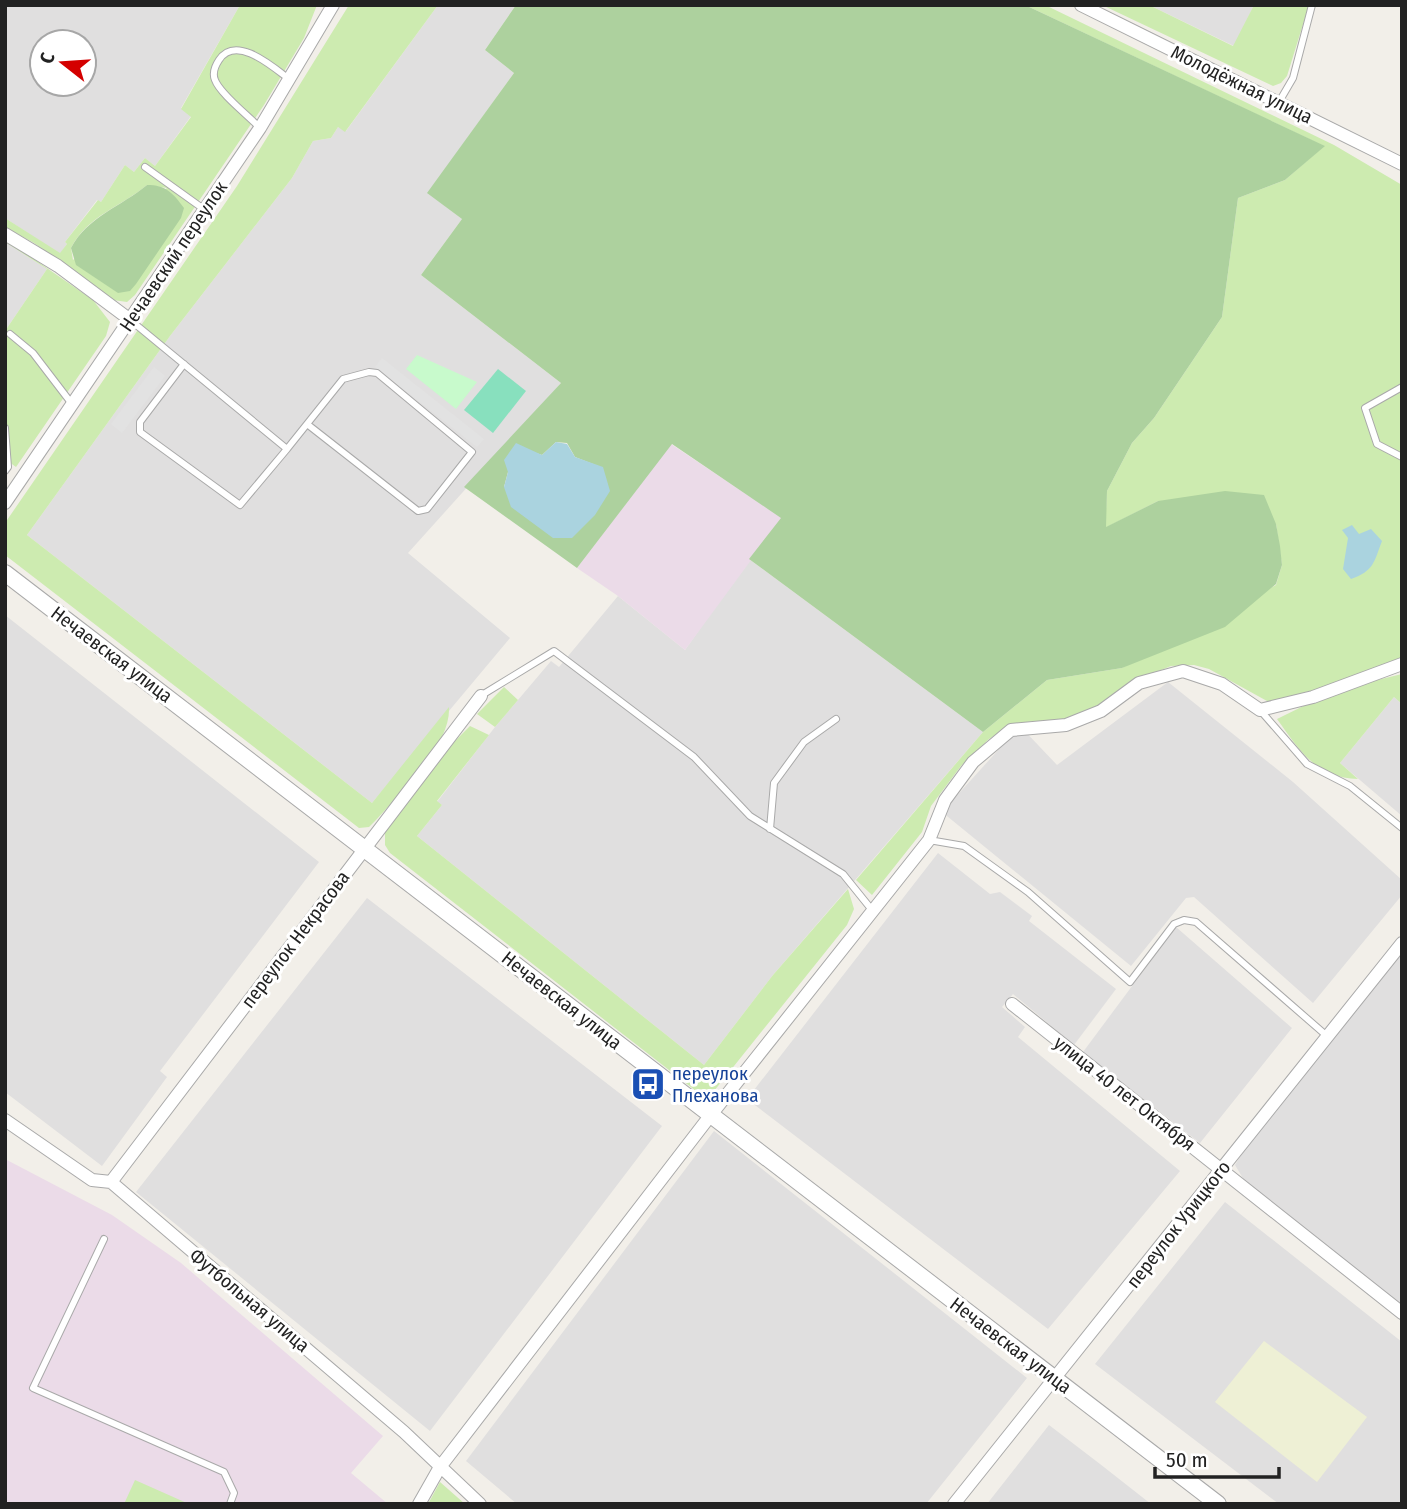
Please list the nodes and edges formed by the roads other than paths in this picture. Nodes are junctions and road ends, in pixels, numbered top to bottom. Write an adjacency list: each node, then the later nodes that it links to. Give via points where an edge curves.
1 (334, 5): 4 (street, Нечаевский переулок)
2 (1080, 5): 5 (street, Молодёжная улица)
3 (1312, 5): 5 (lane, via 1293,78)
4 (289, 79): 6 (street, Нечаевский переулок); 6 (lane, via 257,55 228,51 221,57 214,69 217,84)
5 (1279, 102): 7 (street, Молодёжная улица)
6 (260, 128): 9 (street, Нечаевский переулок)
7 (1402, 164)
8 (145, 167): 9 (lane)
9 (205, 210): 11 (street, Нечаевский переулок)
10 (5, 234): 11 (street, via 58,265)
11 (129, 319): 13 (lane); 15 (street, Нечаевский переулок)
12 (10, 334): 15 (lane, via 51,374)
13 (184, 364): 18 (lane); 18 (lane, via 140,422 140,432 240,505)
14 (1402, 387): 19 (lane, via 1365,408 1377,444)
15 (72, 404): 21 (street, Нечаевский переулок)
16 (307, 424): 16 (lane, via 418,511 427,509 472,452 373,372 346,376); 18 (lane)
17 (5, 428): 20 (lane, via 9,467)
18 (287, 449)
19 (1402, 457)
20 (5, 471): 21 (lane)
21 (19, 482): 22 (street, Нечаевский переулок)
22 (5, 503)
23 (5, 573): 31 (street, Нечаевская улица)
24 (1402, 664): 26 (street, via 1313,697)
25 (481, 696): 29 (lane, via 554,651 694,757 750,816); 31 (street, переулок Некрасова)
26 (1260, 710): 28 (lane, via 1307,764 1350,786); 30 (street, via 1223,684 1183,671 1139,683 1101,711 1066,725 1012,730 973,762 945,800)
27 (836, 719): 29 (lane, via 804,741 774,783)
28 (1402, 828)
29 (770, 829): 32 (lane, via 843,874)
30 (929, 840): 32 (street); 35 (lane, via 964,846 1028,892 1130,982 1174,924 1196,922)
31 (365, 847): 36 (street, Нечаевская улица); 39 (street, переулок Некрасова)
32 (872, 911): 36 (street)
33 (1402, 943): 35 (street, переулок Урицкого)
34 (1012, 1004): 38 (street, улица 40 лет Октября)
35 (1327, 1037): 38 (street, переулок Урицкого)
36 (710, 1116): 42 (street, Нечаевская улица); 43 (street)
37 (5, 1120): 39 (street, Футбольная улица, via 92,1180)
38 (1222, 1169): 41 (street, улица 40 лет Октября); 42 (street, переулок Урицкого)
39 (111, 1182): 43 (street, Футбольная улица)
40 (104, 1239): 44 (lane, via 33,1388 224,1472 234,1493)
41 (1402, 1313)
42 (1055, 1379): 47 (street, переулок Урицкого); 48 (street, Нечаевская улица)
43 (440, 1467): 45 (street); 46 (street, Футбольная улица)
44 (230, 1504)
45 (419, 1504)
46 (480, 1504)
47 (954, 1504)
48 (1218, 1504)

